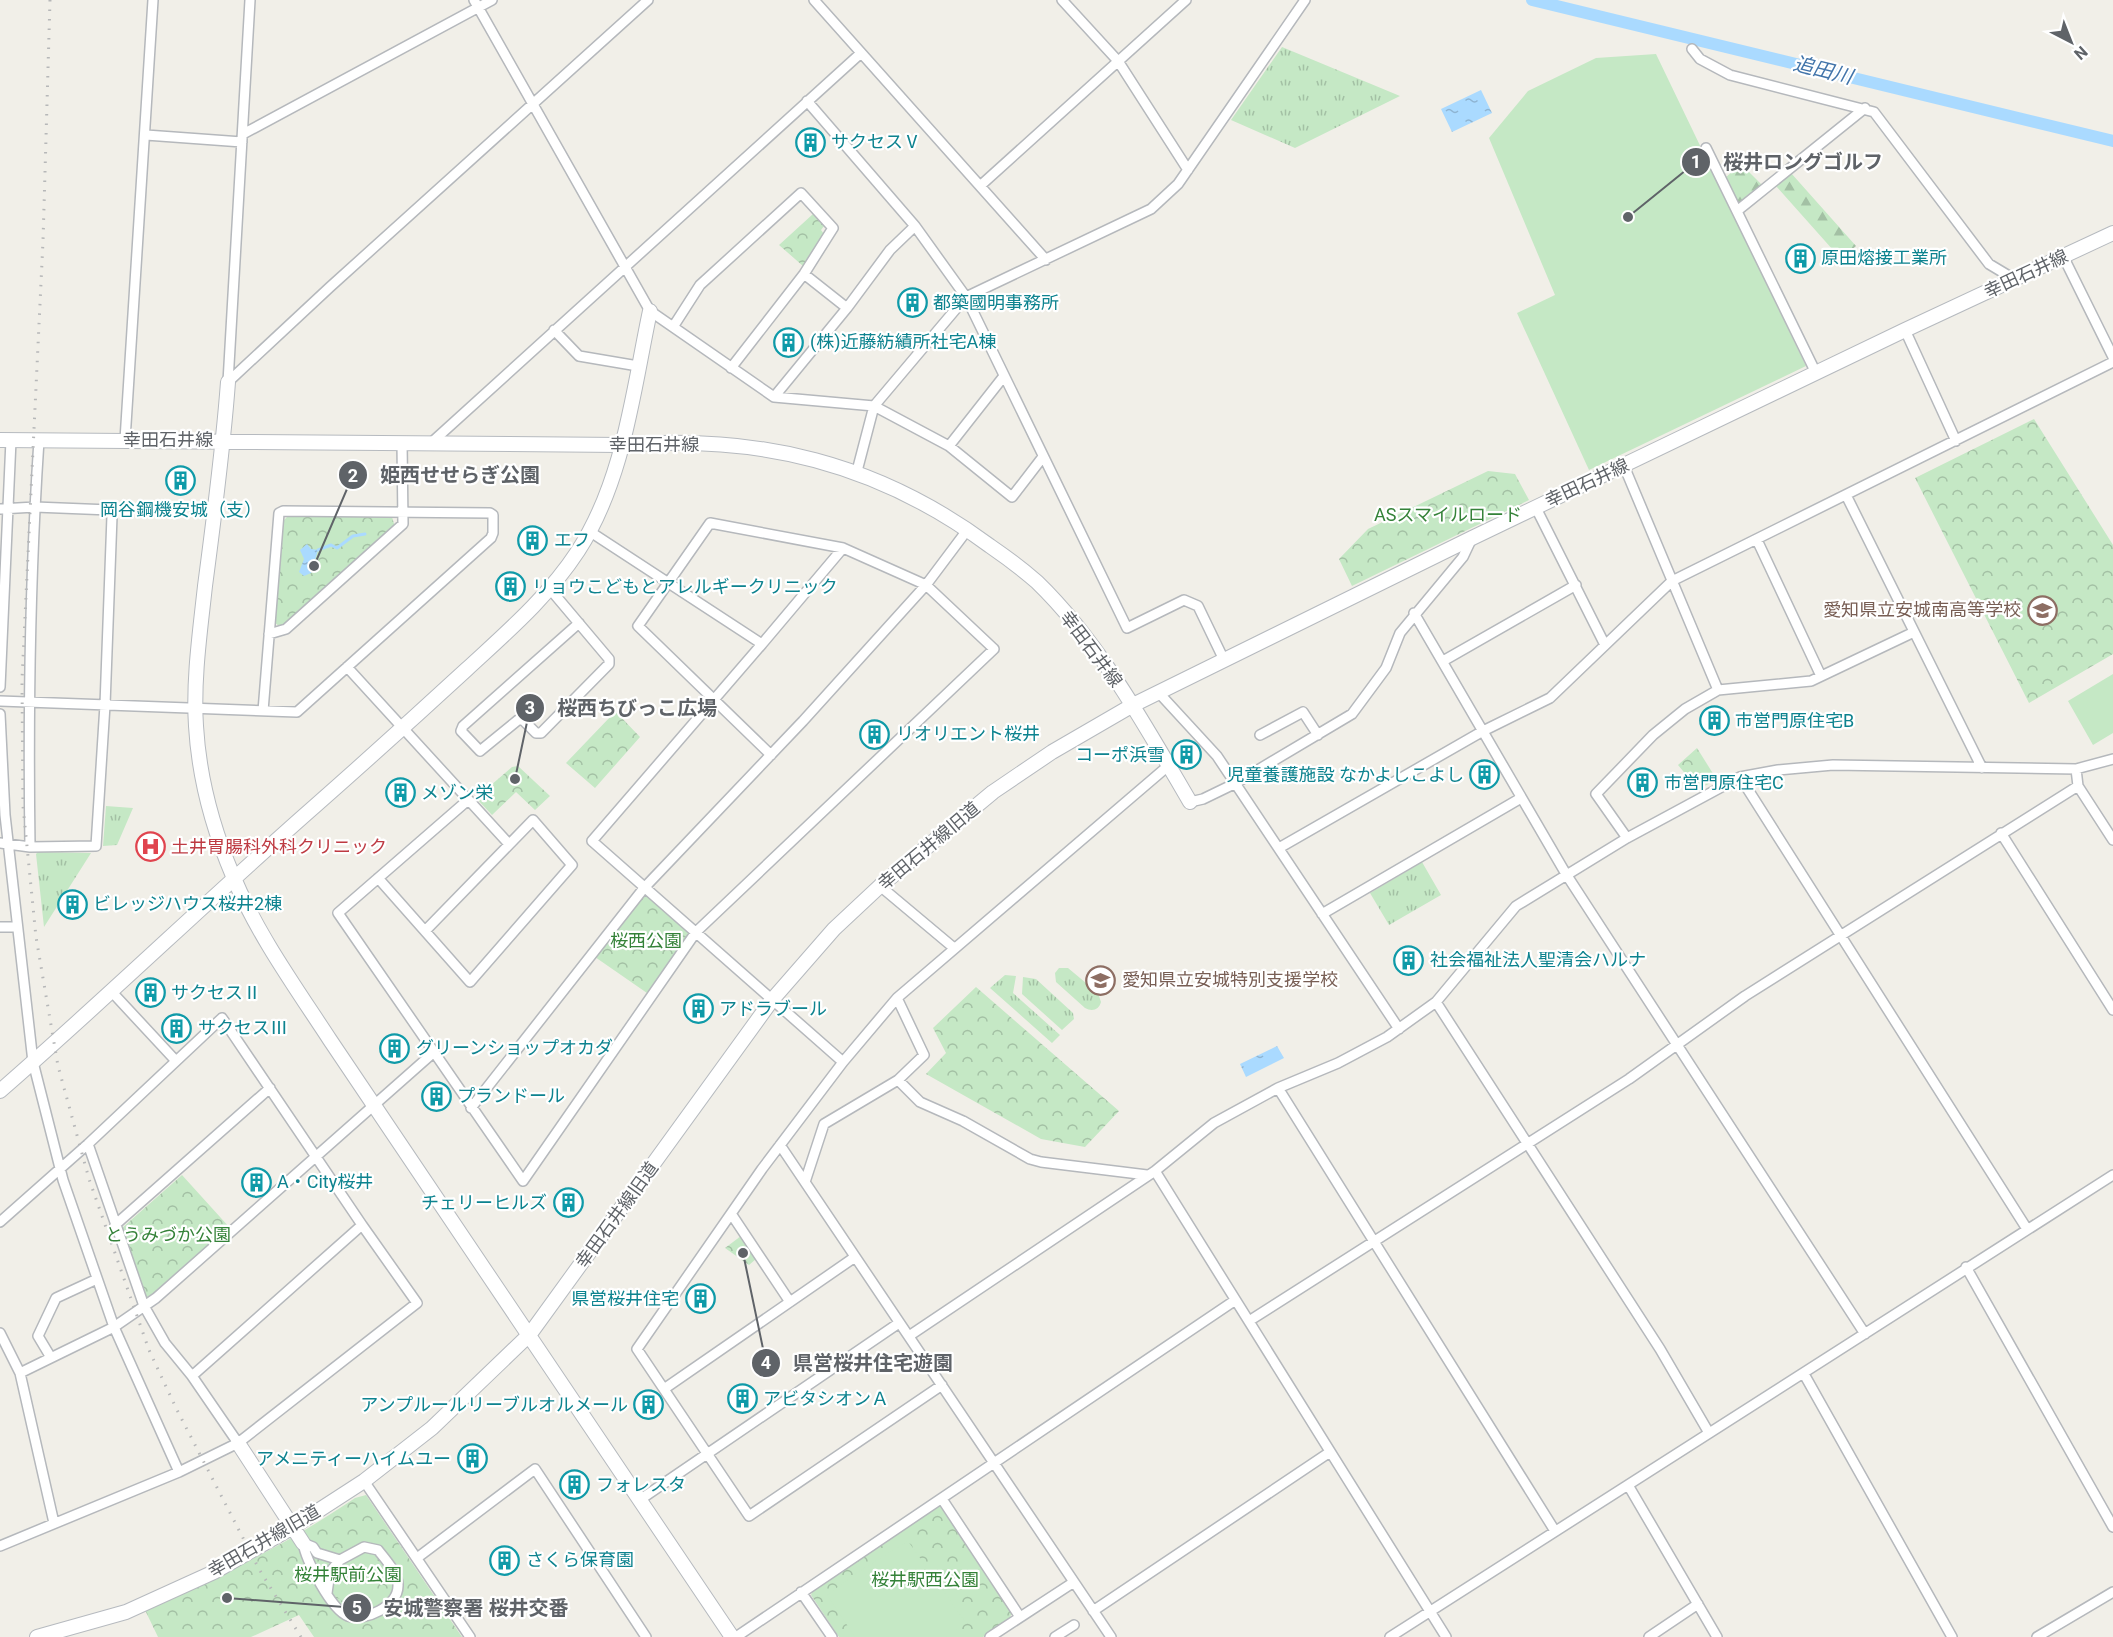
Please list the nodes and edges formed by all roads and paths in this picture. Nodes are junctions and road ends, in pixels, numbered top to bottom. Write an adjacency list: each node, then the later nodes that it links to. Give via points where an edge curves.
1 (153, 0): 16 (street)
2 (250, 0): 17 (street)
3 (492, 0): 9 (street)
4 (648, 0): 14 (street)
5 (814, 0): 11 (street)
6 (1062, 0): 12 (street)
7 (1186, 0): 12 (street)
8 (1305, 0): 19 (street)
9 (476, 4): 14 (street); 17 (street)
10 (1692, 49): 15 (street, via 1700,59 1731,75)
11 (861, 53): 13 (street); 20 (street)
12 (1118, 62): 19 (street); 20 (street)
13 (807, 101): 22 (street); 26 (street)
14 (533, 104): 26 (street); 41 (street)
15 (1865, 108): 21 (street); 28 (street, via 1874,112 1989,264)
16 (146, 135): 17 (street); 46 (street)
17 (243, 138): 41 (street)
18 (1706, 148): 21 (street)
19 (1188, 170): 25 (street, via 1171,193 1151,209)
20 (980, 186): 25 (street)
21 (1737, 212): 39 (street)
22 (915, 226): 29 (street); 30 (street, via 890,250)
23 (2113, 233): 24 (street, 幸田石井線)
24 (2063, 256): 28 (street, 幸田石井線); 35 (street)
25 (1046, 260): 29 (street)
26 (622, 267): 31 (street); 33 (street)
27 (804, 274): 30 (street); 32 (street, via 833,228 801,193 700,285); 38 (street)
28 (2014, 279): 34 (street, 幸田石井線)
29 (966, 297): 40 (street); 43 (street)
30 (846, 308): 42 (street)
31 (650, 311): 32 (street); 37 (street)
32 (673, 327): 38 (street)
33 (554, 330): 37 (street, via 579,356); 50 (street)
34 (1905, 330): 39 (street, 幸田石井線); 48 (street)
35 (2113, 357)
36 (2113, 362): 48 (street)
37 (638, 366): 51 (street)
38 (731, 368): 42 (street)
39 (1816, 373): 54 (street, 幸田石井線)
40 (1004, 376): 52 (street); 53 (street)
41 (228, 382): 47 (street)
42 (774, 397): 43 (street)
43 (874, 406): 52 (street); 55 (street)
44 (6, 440): 45 (street, 幸田石井線); 58 (street)
45 (39, 440): 46 (street, 幸田石井線); 57 (street)
46 (125, 440): 47 (street, 幸田石井線)
47 (224, 440): 49 (street, 幸田石井線); 89 (street, via 198,645)
48 (1956, 441): 56 (street)
49 (402, 442): 50 (street, 幸田石井線); 59 (street)
50 (431, 443): 51 (street, 幸田石井線)
51 (621, 445): 55 (street, 幸田石井線, via 720,445 812,458); 62 (street, via 608,493)
52 (949, 446): 53 (street, via 1012,497)
53 (1042, 458): 77 (street, via 1127,628 1184,600 1198,606)
54 (1624, 466): 63 (street, 幸田石井線); 67 (street)
55 (857, 471): 61 (street, 幸田石井線, via 930,506)
56 (1846, 495): 64 (street); 73 (street)
57 (35, 507): 58 (street); 86 (street); 87 (street, via 110,510)
58 (4, 509): 81 (street)
59 (402, 512): 74 (street, via 403,524 399,529 286,629); 74 (street, via 279,513); 79 (street, via 490,513 494,519 493,533)
60 (1538, 512): 69 (street)
61 (968, 530): 68 (street); 88 (street, 幸田石井線, via 1036,582)
62 (589, 531): 66 (street); 70 (street)
63 (1472, 538): 71 (street, via 1463,557); 77 (street, 幸田石井線)
64 (1757, 540): 67 (street); 80 (street)
65 (843, 548): 66 (street, via 710,523); 68 (street); 75 (street)
66 (669, 581): 75 (street); 84 (street, via 638,626)
67 (1672, 581): 76 (street); 82 (street)
68 (926, 585): 96 (street); 124 (street, via 994,648)
69 (1576, 585): 76 (street); 78 (street)
70 (550, 589): 72 (street); 92 (street)
71 (1414, 613): 78 (street); 95 (street, via 1400,633 1386,668 1352,714)
72 (579, 623): 72 (street, via 609,664 541,733 518,720 480,752 461,731 463,726)
73 (1914, 632): 80 (street); 100 (street)
74 (269, 634): 90 (street)
75 (762, 644): 84 (street)
76 (1605, 645): 93 (street, via 1550,698)
77 (1224, 660): 83 (street, 幸田石井線)
78 (1443, 662): 93 (street)
79 (347, 667): 90 (street, via 297,712); 92 (street)
80 (1821, 676): 82 (street, via 1811,681)
81 (0, 687)
82 (1718, 690): 109 (street, via 1685,709 1653,735 1596,794)
83 (1159, 693): 88 (street, 幸田石井線); 103 (street, via 1217,756)
84 (714, 700): 96 (street); 119 (street, via 592,841)
85 (0, 701): 86 (street)
86 (28, 702): 87 (street); 113 (street)
87 (105, 705): 89 (street); 113 (street, via 96,846)
88 (1133, 705): 99 (street); 118 (street, 幸田石井線旧道, via 993,792)
89 (195, 709): 90 (street); 116 (street, via 206,793)
90 (263, 711)
91 (0, 714): 98 (street)
92 (404, 728): 106 (street); 116 (street)
93 (1483, 731): 105 (street); 114 (street)
94 (1260, 735): 95 (street, via 1303,712)
95 (1318, 735): 103 (street)
96 (771, 755): 119 (street)
97 (2113, 759): 101 (street)
98 (1, 764): 111 (street)
99 (1168, 766): 107 (street); 126 (street)
100 (1982, 768): 101 (street); 102 (street, via 1833,765)
101 (2076, 769): 104 (street)
102 (1740, 777): 109 (street); 125 (street)
103 (1236, 783): 107 (street); 114 (street)
104 (2078, 786): 108 (street); 110 (street)
105 (1521, 798): 115 (street); 120 (street)
106 (468, 800): 112 (street); 117 (street)
107 (1190, 802)
108 (2001, 833): 125 (street); 131 (street)
109 (1627, 838): 115 (street)
110 (2113, 840)
111 (4, 843): 113 (street); 122 (street)
112 (508, 843): 123 (street); 123 (street, via 533,820 572,865 470,982)
113 (30, 847)
114 (1279, 848): 120 (street)
115 (1566, 874): 130 (street, via 1515,906); 133 (street)
116 (233, 878): 127 (street); 142 (street, via 281,965)
117 (378, 878): 123 (street); 134 (street, via 338,913)
118 (880, 886): 126 (street); 129 (street, 幸田石井線旧道, via 834,929)
119 (644, 888): 124 (street); 143 (street)
120 (1322, 914): 132 (street)
121 (0, 927): 122 (street)
122 (15, 927): 136 (street)
123 (425, 931)
124 (696, 932): 129 (street); 143 (street, via 523,1181)
125 (1840, 937): 133 (street, via 1717,1014); 156 (street)
126 (954, 948): 128 (street)
127 (111, 991): 135 (street); 136 (street)
128 (897, 998): 137 (street); 138 (street, via 924,1055)
129 (772, 1000): 137 (street); 169 (street, 幸田石井線旧道)
130 (1436, 1002): 132 (street); 145 (street)
131 (2113, 1010)
132 (1399, 1029): 139 (street, via 1338,1063)
133 (1679, 1044): 145 (street); 168 (street)
134 (433, 1053): 142 (street); 143 (street)
135 (176, 1061): 140 (street, via 222,1018); 144 (street)
136 (33, 1062): 141 (street); 148 (street)
137 (843, 1062): 146 (street)
138 (898, 1080): 149 (street, via 920,1102 1030,1159); 151 (street, via 824,1124)
139 (1278, 1088): 149 (street, via 1214,1123); 157 (street)
140 (270, 1089): 147 (street); 154 (street)
141 (0, 1091)
142 (375, 1104): 147 (street); 169 (street)
143 (471, 1108)
144 (88, 1144): 148 (street); 154 (street)
145 (1527, 1144): 157 (street); 177 (street, via 1660,1349)
146 (780, 1145): 151 (street); 152 (street)
147 (316, 1157): 155 (street); 163 (street)
148 (60, 1168): 153 (street); 160 (street)
149 (1151, 1173): 161 (street); 170 (street)
150 (2113, 1175): 156 (street)
151 (805, 1182): 158 (street)
152 (732, 1215): 162 (street); 176 (street, via 637,1349)
153 (0, 1222)
154 (115, 1225): 163 (street)
155 (362, 1225): 174 (street); 178 (street, via 417,1303)
156 (2026, 1229): 159 (street)
157 (1375, 1241): 164 (street); 190 (street)
158 (855, 1257): 162 (street); 165 (street)
159 (1966, 1267): 168 (street); 189 (street)
160 (97, 1279): 166 (street); 171 (street, via 56,1298 38,1336)
161 (1234, 1301): 164 (street); 181 (street)
162 (790, 1302): 176 (street)
163 (144, 1306): 166 (street); 174 (street, via 165,1343)
164 (1249, 1321): 179 (street)
165 (899, 1323): 170 (street); 180 (street)
166 (114, 1326): 171 (street); 182 (street)
167 (0, 1334): 172 (street)
168 (1865, 1334): 173 (street)
169 (530, 1335): 183 (street, 幸田石井線旧道, via 432,1428); 185 (street)
170 (909, 1336): 175 (street)
171 (50, 1356): 172 (street)
172 (20, 1373): 187 (street)
173 (1804, 1374): 177 (street); 216 (street)
174 (192, 1376): 178 (street)
175 (942, 1385): 180 (street, via 749,1516); 181 (street)
176 (664, 1389): 180 (street)
177 (1709, 1433): 184 (street)
178 (238, 1443): 182 (street); 188 (street)
179 (1330, 1452): 200 (street); 201 (street)
180 (707, 1454): 185 (street)
181 (995, 1462): 186 (street); 195 (street)
182 (179, 1472): 187 (street)
183 (364, 1481): 188 (street, 幸田石井線旧道); 193 (street)
184 (1628, 1485): 190 (street); 199 (street)
185 (640, 1499): 207 (street)
186 (942, 1499): 196 (street); 202 (street)
187 (54, 1523): 192 (street)
188 (293, 1527): 191 (street); 204 (street, 幸田石井線旧道, via 214,1572 126,1611)
189 (2113, 1527)
190 (1555, 1531): 201 (street)
191 (303, 1543): 194 (street, via 317,1553); 198 (street, via 305,1556)
192 (0, 1546)
193 (417, 1558): 205 (street); 206 (street, via 535,1469)
194 (340, 1560): 198 (street, via 330,1572); 198 (street, via 364,1547 378,1550 396,1576 395,1596 360,1618 339,1612)
195 (1074, 1582): 200 (street); 202 (street)
196 (801, 1592): 207 (street); 208 (street)
197 (2113, 1592): 217 (street)
198 (327, 1593)
199 (1698, 1604): 214 (street); 215 (street)
200 (1093, 1611): 211 (street)
201 (1430, 1611): 212 (street); 213 (street)
202 (1020, 1617): 209 (street)
203 (1074, 1625): 210 (street)
204 (37, 1637)
205 (470, 1637)
206 (646, 1637)
207 (734, 1637)
208 (832, 1637)
209 (990, 1637)
210 (1055, 1637)
211 (1111, 1637)
212 (1390, 1637)
213 (1446, 1637)
214 (1649, 1637)
215 (1717, 1637)
216 (1952, 1637)
217 (2037, 1637)

